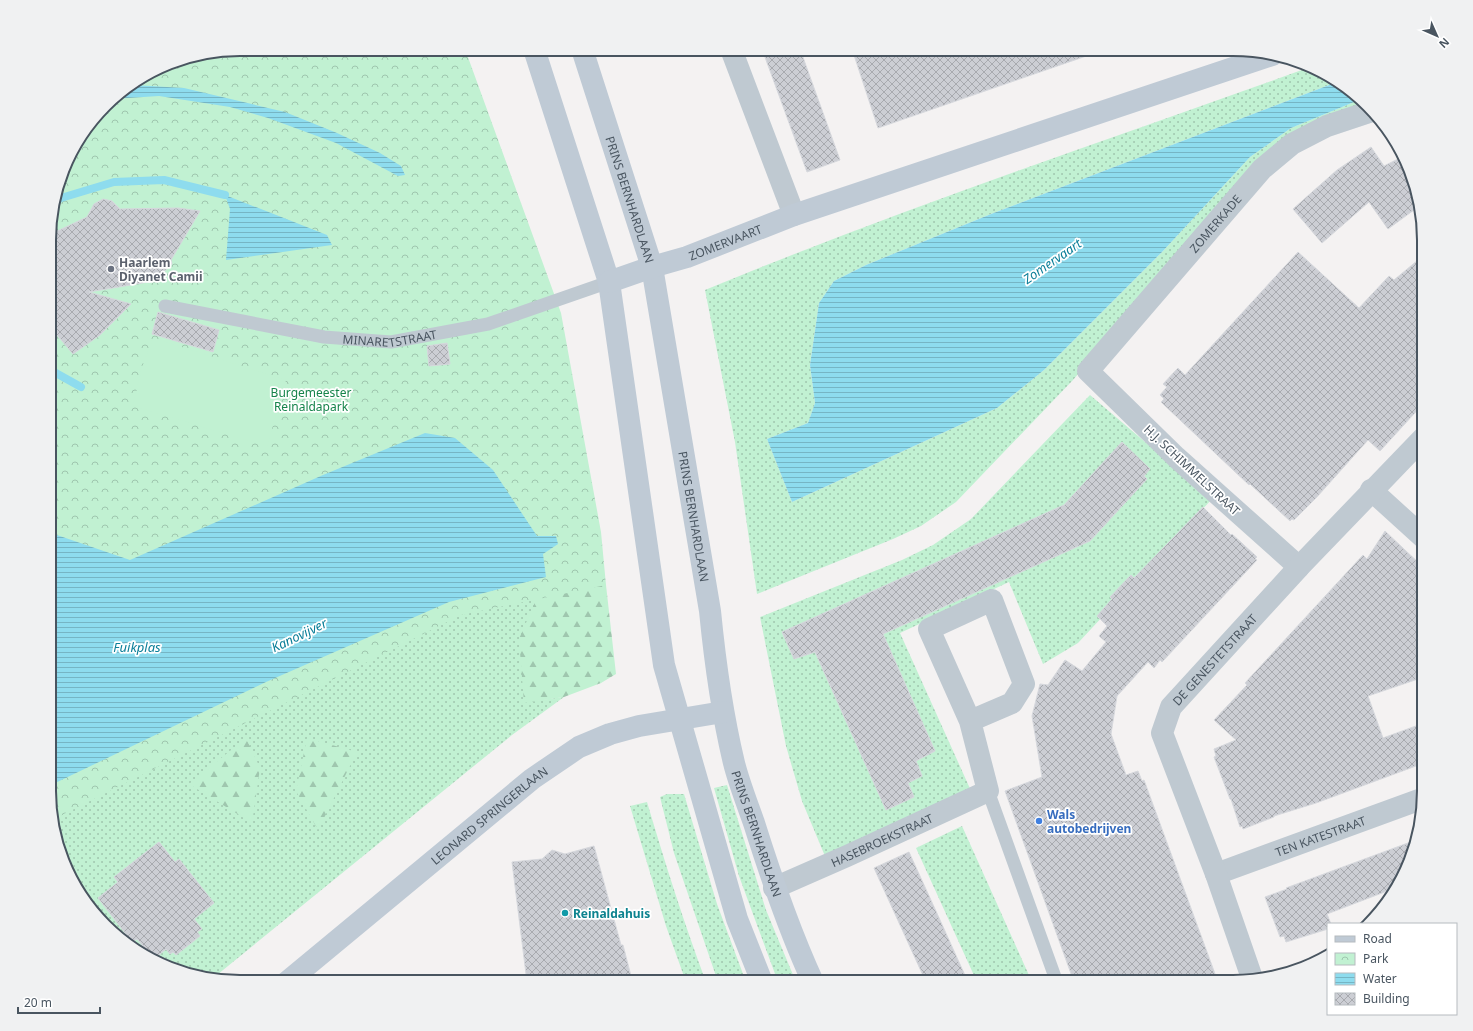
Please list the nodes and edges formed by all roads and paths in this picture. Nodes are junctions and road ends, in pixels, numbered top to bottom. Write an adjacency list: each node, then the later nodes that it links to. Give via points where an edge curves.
1 (536, 56): 8 (main road)
2 (584, 56): 7 (main road, PRINS BERNHARDLAAN)
3 (734, 56): 6 (street)
4 (1261, 59): 6 (main road, ZOMERVAART)
5 (1366, 113): 10 (street, ZOMERKADE, via 1327,126 1292,144 1262,169)
6 (794, 215): 7 (main road, ZOMERVAART, via 687,257)
7 (652, 267): 8 (main road, ZOMERVAART); 15 (main road, PRINS BERNHARDLAAN, via 710,611)
8 (609, 282): 9 (lane, MINARETSTRAAT, via 488,324 391,342 324,337); 16 (main road, via 664,665)
9 (165, 306)
10 (1088, 371): 14 (street, H.J. SCHIMMELSTRAAT, via 1176,457)
11 (1417, 444): 12 (street, DE GENESTETSTRAAT)
12 (1371, 490): 13 (street); 14 (street, DE GENESTETSTRAAT)
13 (1417, 532)
14 (1299, 566): 20 (street, DE GENESTETSTRAAT, via 1171,707 1162,733)
15 (723, 712): 16 (main road, LEONARD SPRINGERLAAN); 21 (main road, PRINS BERNHARDLAAN, via 734,764)
16 (679, 719): 23 (main road, LEONARD SPRINGERLAAN, via 627,729 579,747 532,779); 24 (main road, via 737,919)
17 (970, 721): 17 (street, via 1012,702 1024,684 992,600 929,629); 18 (street)
18 (988, 791): 21 (street, HASEBROEKSTRAAT); 26 (lane)
19 (1417, 801): 20 (street, TEN KATESTRAAT)
20 (1216, 874): 22 (street, DE GENESTETSTRAAT)
21 (774, 888): 25 (main road, PRINS BERNHARDLAAN)
22 (1251, 974)
23 (295, 975)
24 (759, 975)
25 (810, 975)
26 (1054, 975)

